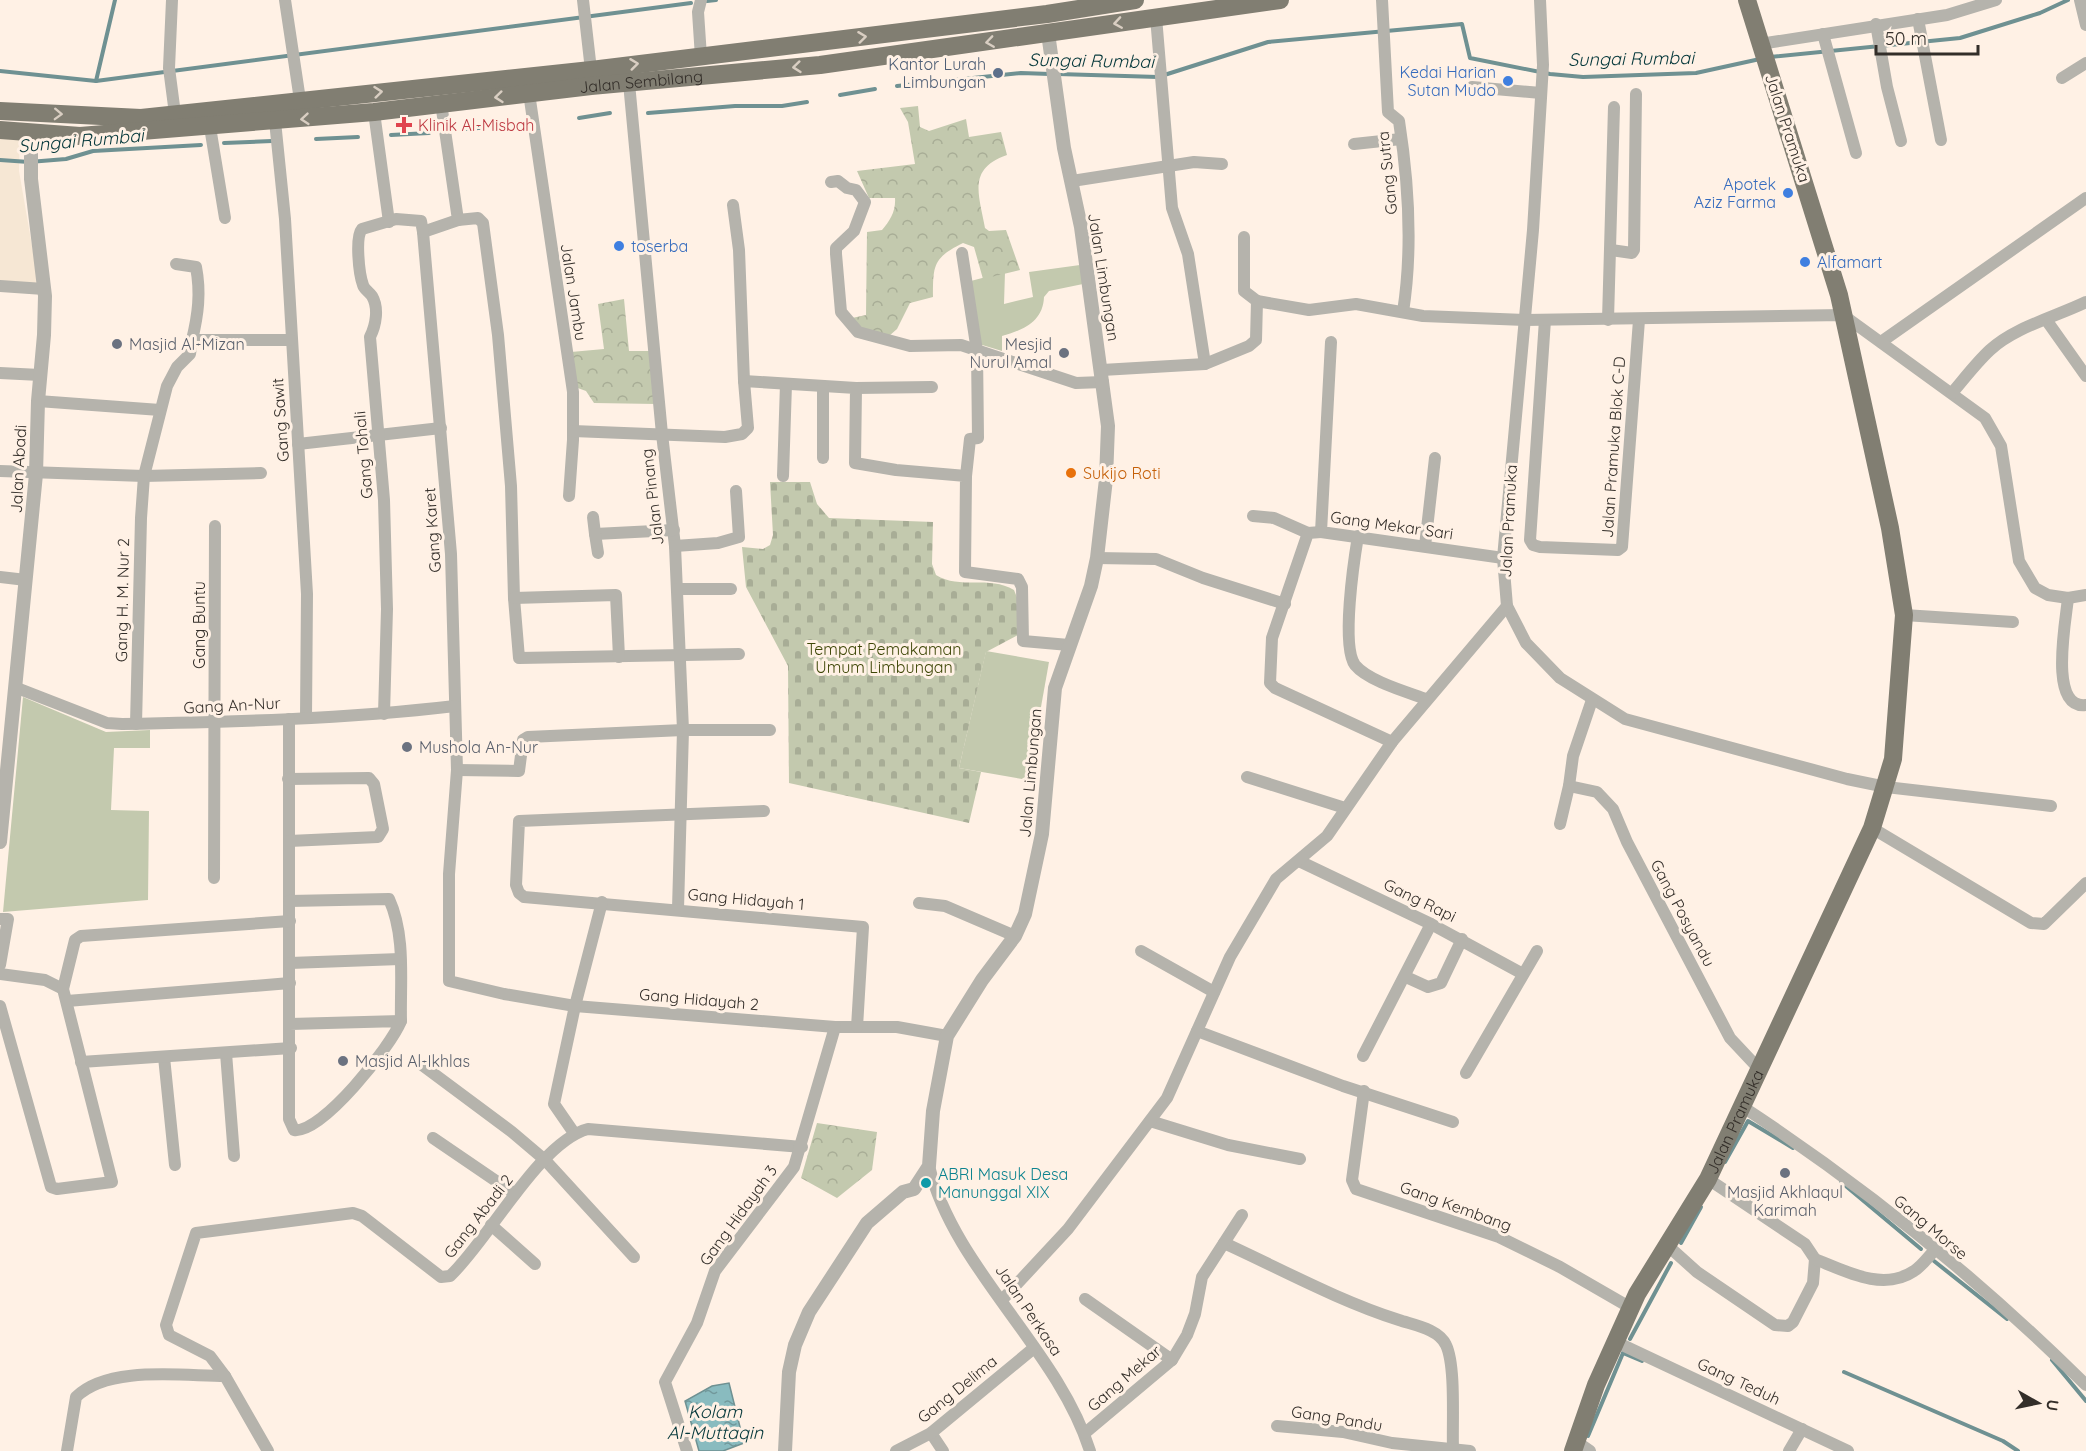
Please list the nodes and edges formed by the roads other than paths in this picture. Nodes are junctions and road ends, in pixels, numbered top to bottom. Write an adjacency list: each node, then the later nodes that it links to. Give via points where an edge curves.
1 (172, 0): 33 (street, via 169,68)
2 (285, 0): 28 (street)
3 (701, 0): 19 (street)
4 (1135, 0): 19 (main road, Jalan Sembilang, one-way to 4)
5 (1280, 0): 12 (main road, Jalan Sembilang)
6 (1382, 0): 37 (street, Gang Sutra, via 1388,112 1397,117)
7 (1539, 0): 26 (street, Jalan Pramuka)
8 (1747, 0): 18 (main road, Jalan Pramuka)
9 (1996, 0): 13 (street)
10 (2080, 1): 15 (street)
11 (585, 11): 21 (street)
12 (1156, 16): 16 (main road, Jalan Sembilang, one-way to 16); 44 (street)
13 (1918, 19): 14 (street); 38 (street)
14 (1876, 24): 17 (street); 39 (street)
15 (2086, 25)
16 (1048, 33): 23 (main road, Jalan Sembilang, one-way to 23, via 820,65); 45 (street, Jalan Limbungan)
17 (1824, 39): 18 (street); 42 (street)
18 (1760, 44): 62 (main road, Jalan Pramuka)
19 (701, 57): 21 (main road, Jalan Sembilang, one-way to 19)
20 (2086, 63): 22 (street)
21 (591, 70): 28 (main road, Jalan Sembilang, one-way to 21)
22 (2062, 78)
23 (629, 83): 25 (main road, Jalan Sembilang); 89 (street, Jalan Pinang)
24 (1472, 87): 26 (street)
25 (529, 93): 29 (main road, Jalan Sembilang, one-way to 29); 87 (street, Jalan Jambu, via 573,392)
26 (1541, 93): 63 (street, Jalan Pramuka)
27 (1636, 94): 54 (street, via 1634,250)
28 (300, 100): 33 (main road, Jalan Sembilang)
29 (441, 103): 32 (main road, Jalan Sembilang); 50 (street)
30 (1614, 107): 54 (street)
31 (0, 111): 33 (main road, Jalan Sembilang, one-way to 33, via 141,118)
32 (374, 112): 34 (main road, Jalan Sembilang, one-way to 34); 51 (street)
33 (175, 114)
34 (275, 121): 35 (main road, Jalan Sembilang); 69 (street, Gang Sawit, via 285,219)
35 (210, 127): 40 (main road, Jalan Sembilang); 49 (street)
36 (0, 130): 40 (main road, Jalan Sembilang)
37 (1401, 139): 41 (street); 61 (street, Gang Sutra, via 1407,165 1409,213)
38 (1941, 140)
39 (1901, 141)
40 (31, 142): 58 (street, Jalan Abadi, via 31,179)
41 (1354, 144)
42 (1856, 153)
43 (1222, 164): 44 (street, via 1194,162)
44 (1168, 166): 45 (street); 73 (street, via 1172,208 1188,254)
45 (1072, 181): 76 (street, Jalan Limbungan)
46 (831, 182): 72 (street, via 838,181 856,190 865,202 854,231 836,248 841,312 846,321 869,336 910,346 950,344)
47 (2086, 198): 71 (street)
48 (733, 205): 78 (street, via 739,250)
49 (225, 218)
50 (458, 220): 52 (street); 118 (street, via 478,218 483,223 498,335 511,486)
51 (389, 222): 52 (street, Gang Tohali, via 420,221); 88 (street, Gang Tohali, via 362,229 357,240 363,285 375,305 375,326 370,337)
52 (423, 232): 86 (street, Gang Karet)
53 (1244, 237): 59 (street, via 1244,291)
54 (1611, 250): 65 (street)
55 (962, 253): 72 (street)
56 (176, 264): 68 (street, Gang H. M. Nur 2, via 196,267 199,310)
57 (0, 286): 58 (street)
58 (44, 289): 75 (street, Jalan Abadi)
59 (1257, 301): 61 (street, via 1309,310 1356,304); 73 (street, via 1256,340)
60 (2086, 302): 67 (street)
61 (1403, 312): 63 (street)
62 (1843, 315): 66 (street); 71 (street); 122 (main road, Jalan Pramuka, via 1890,528)
63 (1525, 320): 64 (street); 112 (street, Jalan Pramuka)
64 (1545, 320): 65 (street); 66 (street, Jalan Pramuka Blok C-D, via 1530,540 1540,548 1618,550 1622,547)
65 (1608, 320): 66 (street)
66 (1639, 320)
67 (2047, 321): 77 (street); 83 (street, via 2024,328 1990,350)
68 (192, 340): 69 (street); 85 (street, Gang H. M. Nur 2, via 190,354 177,367)
69 (290, 340): 90 (street, Gang Sawit)
70 (1331, 342): 105 (street, Gang Mekar Sari)
71 (1881, 342): 83 (street)
72 (977, 351): 76 (street, via 1076,383); 98 (street, via 978,438 970,439)
73 (1205, 364): 76 (street)
74 (0, 372): 75 (street)
75 (40, 375): 84 (street, Jalan Abadi)
76 (1103, 376): 111 (street, Jalan Limbungan, via 1108,455)
77 (2086, 376)
78 (744, 381): 79 (street); 89 (street, via 749,418 748,428 742,434)
79 (786, 384): 80 (street); 97 (street)
80 (823, 386): 82 (street); 91 (street)
81 (932, 387): 82 (street)
82 (856, 388): 98 (street, via 855,463)
83 (1952, 393): 119 (street, via 1985,418 2001,446 2019,561 2035,588)
84 (38, 401): 85 (street); 95 (street, Jalan Abadi)
85 (160, 410): 96 (street, Gang H. M. Nur 2)
86 (441, 428): 88 (street); 132 (street, Gang Karet, via 451,554)
87 (573, 431): 89 (street); 100 (street, Jalan Jambu)
88 (377, 434): 90 (street); 133 (street, Gang Tohali, via 384,500 387,609)
89 (662, 434): 104 (street, Jalan Pinang)
90 (298, 444): 134 (street, Gang Sawit, via 307,594)
91 (823, 458)
92 (1436, 458): 109 (street)
93 (0, 471): 95 (street)
94 (261, 473): 96 (street)
95 (36, 474): 96 (street); 114 (street, Jalan Abadi)
96 (144, 476): 137 (street, Gang H. M. Nur 2)
97 (783, 476)
98 (966, 476): 124 (street, via 965,572 1018,579 1022,587 1023,641)
99 (736, 491): 108 (street, via 739,537 718,543)
100 (569, 496)
101 (1253, 516): 105 (street, via 1274,518)
102 (593, 517): 106 (street)
103 (215, 526): 136 (street, Gang Buntu)
104 (674, 530): 106 (street); 108 (street, Jalan Pinang)
105 (1314, 533): 107 (street, Gang Mekar Sari); 120 (street)
106 (596, 534): 110 (street)
107 (1358, 536): 109 (street, Gang Mekar Sari); 129 (street, via 1350,583 1354,664 1367,675)
108 (675, 546): 116 (street, Jalan Pinang)
109 (1425, 546): 112 (street, Gang Mekar Sari)
110 (598, 553)
111 (1097, 558): 120 (street, via 1156,559); 124 (street, Jalan Limbungan)
112 (1503, 558): 121 (street, Jalan Pramuka)
113 (0, 577): 114 (street)
114 (27, 580): 128 (street, Jalan Abadi)
115 (731, 588): 116 (street)
116 (677, 589): 126 (street, Jalan Pinang)
117 (2086, 595): 119 (street)
118 (514, 598): 127 (street, via 519,658); 127 (street, via 616,595)
119 (2068, 598): 131 (street, via 2061,683 2071,700)
120 (1285, 604): 141 (street, via 1272,638 1270,683)
121 (1507, 606): 129 (street); 130 (street, Jalan Pramuka, via 1526,643 1560,678)
122 (1904, 615): 123 (street); 146 (main road, Jalan Pramuka, via 1893,759)
123 (2013, 622)
124 (1069, 645): 165 (street, Jalan Limbungan, via 1055,688 1036,872)
125 (739, 654): 126 (street)
126 (681, 656): 127 (street); 138 (street, Jalan Pinang)
127 (619, 657)
128 (17, 688): 137 (street, Gang An-Nur, via 107,723); 140 (street, Jalan Abadi)
129 (1426, 699): 141 (street)
130 (1592, 700): 145 (street, via 1573,756); 146 (street, Jalan Pramuka, via 1626,719)
131 (2086, 705)
132 (455, 706): 133 (street, Gang An-Nur); 142 (street, Gang Karet)
133 (384, 714): 134 (street, Gang An-Nur)
134 (306, 717): 135 (street, Gang An-Nur)
135 (289, 719): 136 (street, Gang An-Nur); 144 (street)
136 (216, 723): 137 (street, Gang An-Nur); 156 (street, Gang Buntu)
137 (136, 724)
138 (683, 730): 139 (street); 142 (street, via 528,737 523,740 519,771); 150 (street, Jalan Pinang)
139 (770, 730)
140 (5, 739): 154 (street, Jalan Abadi)
141 (1392, 742): 148 (street)
142 (457, 770): 175 (street, Gang Karet, via 449,874)
143 (1247, 777): 148 (street)
144 (288, 779): 153 (street); 153 (street, via 369,778 374,784 383,829 378,837)
145 (1569, 786): 151 (street); 193 (street, Gang Posyandu, via 1597,792 1613,809 1730,1038)
146 (1886, 787): 147 (street, Jalan Pramuka); 152 (main road, Jalan Pramuka)
147 (2050, 806)
148 (1345, 808): 155 (street, via 1327,836)
149 (764, 811): 150 (street)
150 (681, 814): 159 (street, Gang Hidayah 1, via 519,821 519,893 524,897); 161 (street, Jalan Pinang)
151 (1560, 824)
152 (1872, 828): 157 (street, via 2031,923 2044,924); 193 (main road, Jalan Pramuka)
153 (289, 841): 158 (street)
154 (0, 842)
155 (1299, 861): 164 (street, Gang Rapi); 177 (street, via 1275,879)
156 (214, 878)
157 (2086, 883)
158 (290, 901): 163 (street); 169 (street, via 389,899 396,918)
159 (602, 902): 161 (street, Gang Hidayah 1); 180 (street)
160 (919, 903): 165 (street, via 945,906)
161 (678, 909): 184 (street, Gang Hidayah 1, via 863,927)
162 (4, 919): 171 (street)
163 (290, 921): 170 (street); 178 (street, via 81,936 73,945)
164 (1431, 924): 166 (street, Gang Rapi); 174 (street)
165 (1015, 936): 186 (street, Jalan Limbungan)
166 (1462, 939): 173 (street, Gang Rapi); 174 (street, via 1440,984 1428,987)
167 (1141, 951): 177 (street)
168 (1537, 951): 173 (street)
169 (400, 959): 170 (street); 181 (street)
170 (290, 963): 176 (street)
171 (0, 964)
172 (0, 974): 178 (street, via 45,980)
173 (1523, 974): 194 (street)
174 (1406, 977): 189 (street)
175 (449, 981): 180 (street, Gang Hidayah 2)
176 (290, 983): 178 (street); 182 (street)
177 (1214, 992): 185 (street)
178 (65, 995): 191 (street)
179 (0, 1006): 191 (street, via 51,1187 57,1189 112,1182)
180 (575, 1006): 183 (street, Gang Hidayah 2); 199 (street, via 555,1104)
181 (401, 1021): 182 (street); 187 (street, via 396,1034 357,1083 315,1124 301,1131 294,1130 289,1119)
182 (290, 1024): 187 (street)
183 (835, 1027): 184 (street, Gang Hidayah 2); 201 (street, Gang Hidayah 3)
184 (857, 1027): 186 (street, Gang Hidayah 2, via 897,1027)
185 (1197, 1031): 195 (street); 197 (street, via 1167,1098)
186 (947, 1036): 206 (street, Jalan Limbungan, via 933,1111)
187 (291, 1048): 188 (street)
188 (226, 1053): 190 (street); 202 (street)
189 (1363, 1056)
190 (164, 1057): 191 (street); 205 (street)
191 (81, 1062)
192 (418, 1062): 204 (street)
193 (1760, 1070): 196 (main road, Jalan Pramuka)
194 (1466, 1073)
195 (1364, 1091): 198 (street); 221 (street, Gang Kembang, via 1352,1180 1356,1190 1499,1237)
196 (1743, 1107): 207 (main road, Jalan Pramuka); 215 (street, Gang Morse, via 1837,1170)
197 (1150, 1121): 203 (street, via 1228,1145); 220 (street, via 1068,1229)
198 (1453, 1122)
199 (574, 1133): 201 (street, via 588,1129); 204 (street, Gang Abadi 2)
200 (433, 1138): 210 (street)
201 (802, 1146): 236 (street, Gang Hidayah 3, via 794,1167 715,1271 697,1323 665,1382)
202 (234, 1156)
203 (1300, 1159)
204 (545, 1160): 210 (street, Gang Abadi 2); 216 (street)
205 (175, 1165)
206 (929, 1166): 208 (street, Jalan Limbungan); 209 (street, Jalan Perkasa)
207 (1708, 1179): 214 (main road, Jalan Pramuka); 217 (street, via 1805,1244)
208 (914, 1189): 209 (street); 237 (street, Jalan Limbungan, via 903,1192 867,1223 809,1312 789,1372)
209 (935, 1190): 220 (street, Jalan Perkasa, via 954,1229)
210 (515, 1194): 212 (street, Gang Abadi 2)
211 (1242, 1215): 213 (street, Gang Mekar)
212 (491, 1225): 218 (street); 225 (street, Gang Abadi 2, via 456,1271 441,1277 353,1213 196,1233 166,1325 169,1335 210,1356)
213 (1224, 1243): 224 (street, Gang Mekar, via 1202,1277 1195,1314); 233 (street, via 1376,1313 1440,1336 1450,1361)
214 (1667, 1245): 217 (street, via 1697,1272 1783,1327 1793,1322 1813,1283); 221 (main road, Jalan Pramuka)
215 (1934, 1251): 217 (street, via 1914,1271 1896,1278 1868,1280); 226 (street, Gang Morse, via 2033,1332)
216 (634, 1257)
217 (1815, 1259)
218 (535, 1264)
219 (1085, 1299): 224 (street)
220 (1002, 1300): 223 (street, Jalan Perkasa)
221 (1631, 1308): 222 (main road, Jalan Pramuka)
222 (1616, 1342): 228 (street, Gang Teduh); 232 (main road, Jalan Pramuka, via 1596,1385)
223 (1034, 1348): 229 (street, Gang Delima); 230 (street, Jalan Perkasa)
224 (1172, 1360): 230 (street, Gang Mekar)
225 (225, 1376): 234 (street, via 172,1373 91,1385 76,1397); 235 (street, Gang Abadi 2)
226 (2086, 1385)
227 (1277, 1426): 231 (street, Gang Pandu, via 1343,1432)
228 (1802, 1429): 242 (street); 243 (street, Gang Teduh)
229 (931, 1433): 238 (street, Gang Delima); 239 (street)
230 (1085, 1433): 240 (street, Jalan Perkasa)
231 (1392, 1447): 233 (street, Gang Pandu)
232 (1580, 1448)
233 (1453, 1449): 241 (street, Gang Pandu)
234 (67, 1451)
235 (268, 1451)
236 (687, 1451)
237 (785, 1451)
238 (896, 1451)
239 (943, 1451)
240 (1090, 1451)
241 (1470, 1451)
242 (1789, 1451)
243 (1848, 1451)

